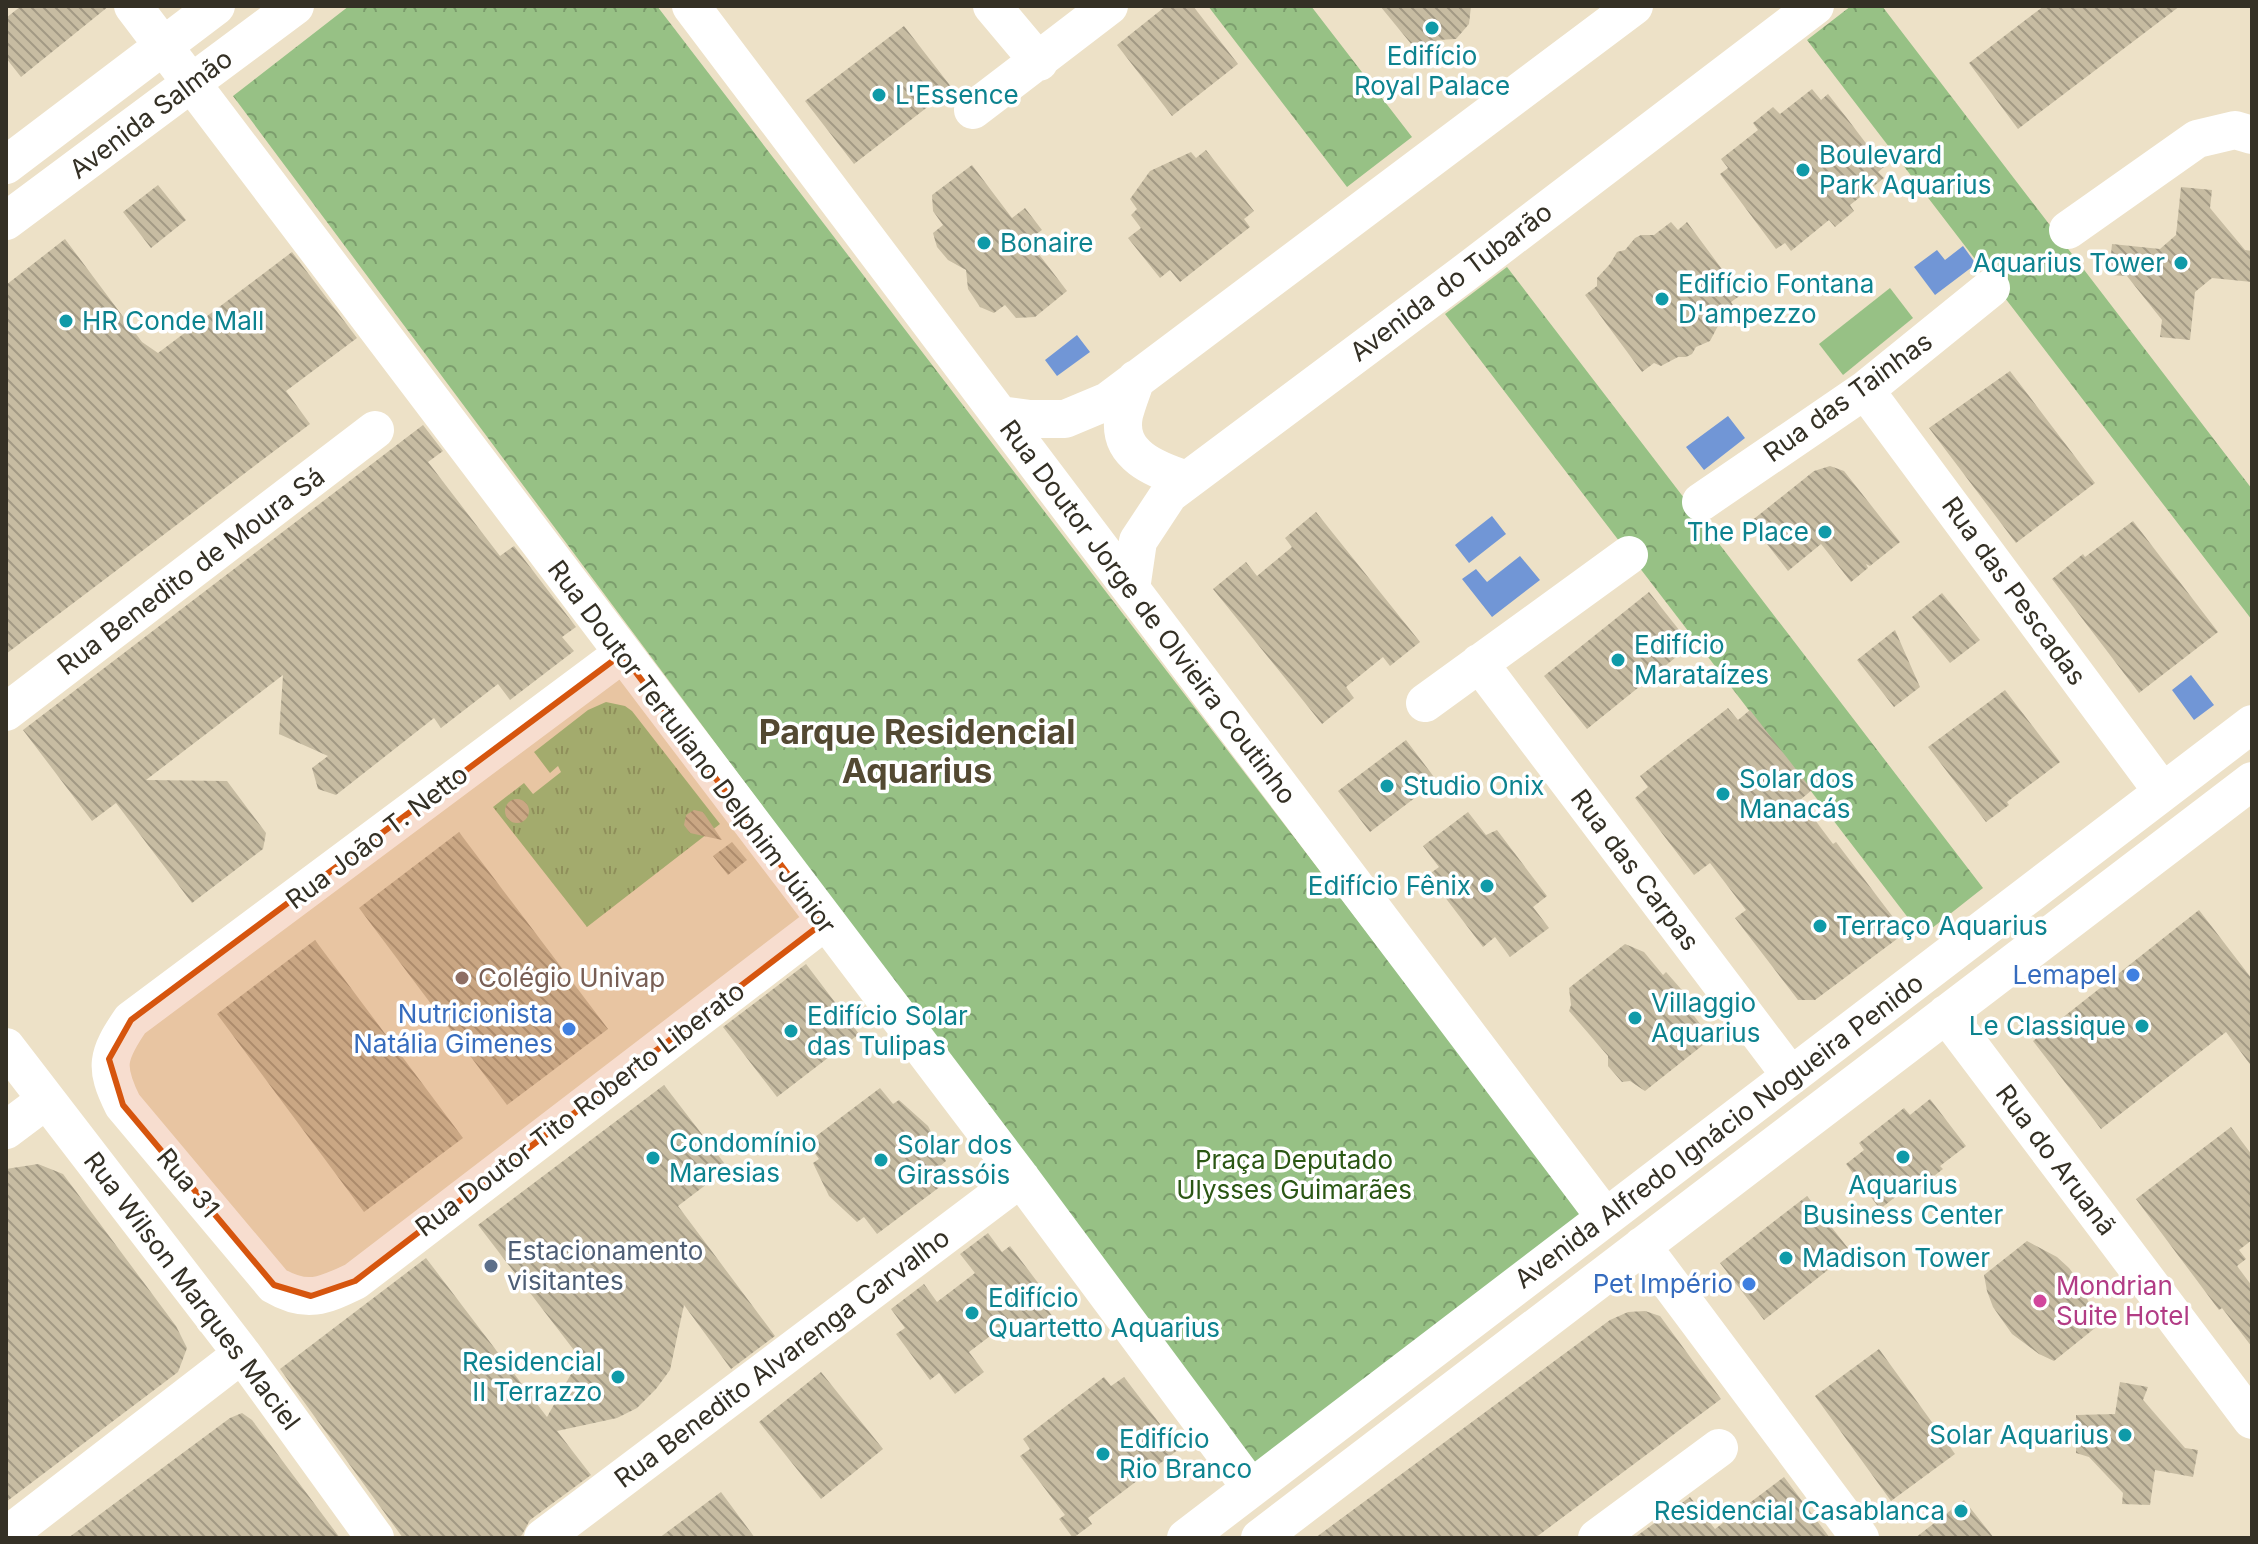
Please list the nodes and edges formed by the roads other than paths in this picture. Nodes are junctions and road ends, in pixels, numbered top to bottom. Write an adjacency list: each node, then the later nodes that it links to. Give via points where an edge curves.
1 (133, 6): 8 (street, Rua Doutor Tertuliano Delphim Júnior)
2 (295, 6): 10 (street, Avenida Salmão)
3 (691, 6): 19 (street, Rua Doutor Jorge de Olvieira Coutinho)
4 (992, 6): 9 (street)
5 (1109, 6): 9 (street)
6 (1634, 6): 17 (street)
7 (1815, 6): 21 (street, Avenida do Tubarão)
8 (188, 22): 10 (street, Rua Doutor Tertuliano Delphim Júnior); 13 (street, Avenida Salmão)
9 (1039, 62): 11 (street)
10 (191, 85): 14 (street, Avenida Salmão); 25 (street, Rua Doutor Tertuliano Delphim Júnior)
11 (973, 110)
12 (2244, 132): 15 (street, via 2197,139)
13 (6, 165)
14 (6, 221)
15 (2068, 230)
16 (1991, 288): 18 (street, Rua das Tainhas)
17 (1136, 379): 19 (street, via 1108,401 1065,419); 21 (street, via 1124,417 1125,440 1141,461)
18 (1865, 390): 22 (street, Rua das Tainhas); 31 (street, Rua das Pescadas)
19 (1000, 415): 24 (street, Rua Doutor Jorge de Olvieira Coutinho)
20 (375, 430): 28 (street, Rua Benedito de Moura Sá)
21 (1187, 480): 24 (street, Avenida do Tubarão, via 1169,494 1138,541)
22 (1701, 502)
23 (1629, 555): 26 (street)
24 (1131, 589): 41 (street, Rua Doutor Jorge de Olvieira Coutinho)
25 (622, 654): 33 (street, Rua Doutor Tertuliano Delphim Júnior); 35 (street, Rua João T. Netto)
26 (1479, 663): 27 (street); 37 (street, Rua das Carpas)
27 (1425, 703)
28 (6, 712)
29 (2252, 724): 30 (street, Avenida Alfredo Ignácio Nogueira Penido)
30 (2216, 752): 31 (street, Avenida Alfredo Ignácio Nogueira Penido); 32 (street)
31 (2162, 791): 37 (street, Avenida Alfredo Ignácio Nogueira Penido)
32 (2246, 797): 34 (street, Avenida Alfredo Ignácio Nogueira Penido)
33 (824, 922): 40 (street, Rua Doutor Tertuliano Delphim Júnior); 43 (street, Rua Doutor Tito Roberto Liberato, via 355,1281)
34 (1946, 1014): 42 (street, Avenida Alfredo Ignácio Nogueira Penido); 45 (street, Rua do Aruanã)
35 (131, 1020): 43 (street, Rua 31, via 109,1059 112,1083 123,1105 274,1285 292,1296)
36 (6, 1047): 38 (street, Rua Wilson Marques Maciel)
37 (1791, 1076): 41 (street, Avenida Alfredo Ignácio Nogueira Penido)
38 (46, 1100): 39 (street); 44 (street, Rua Wilson Marques Maciel)
39 (6, 1130)
40 (1021, 1178): 47 (street, Rua Doutor Tertuliano Delphim Júnior); 51 (street, Rua Benedito Alvarenga Carvalho)
41 (1605, 1217): 47 (street, Avenida Alfredo Ignácio Nogueira Penido)
42 (1642, 1246): 48 (street, Avenida Alfredo Ignácio Nogueira Penido); 54 (street)
43 (333, 1292)
44 (242, 1354): 49 (street); 50 (street, Rua Wilson Marques Maciel)
45 (2252, 1420)
46 (1719, 1448): 53 (street)
47 (1251, 1488): 52 (street, Avenida Alfredo Ignácio Nogueira Penido)
48 (1284, 1531)
49 (6, 1536)
50 (375, 1538)
51 (543, 1538)
52 (1186, 1538)
53 (1597, 1538)
54 (1860, 1538)

